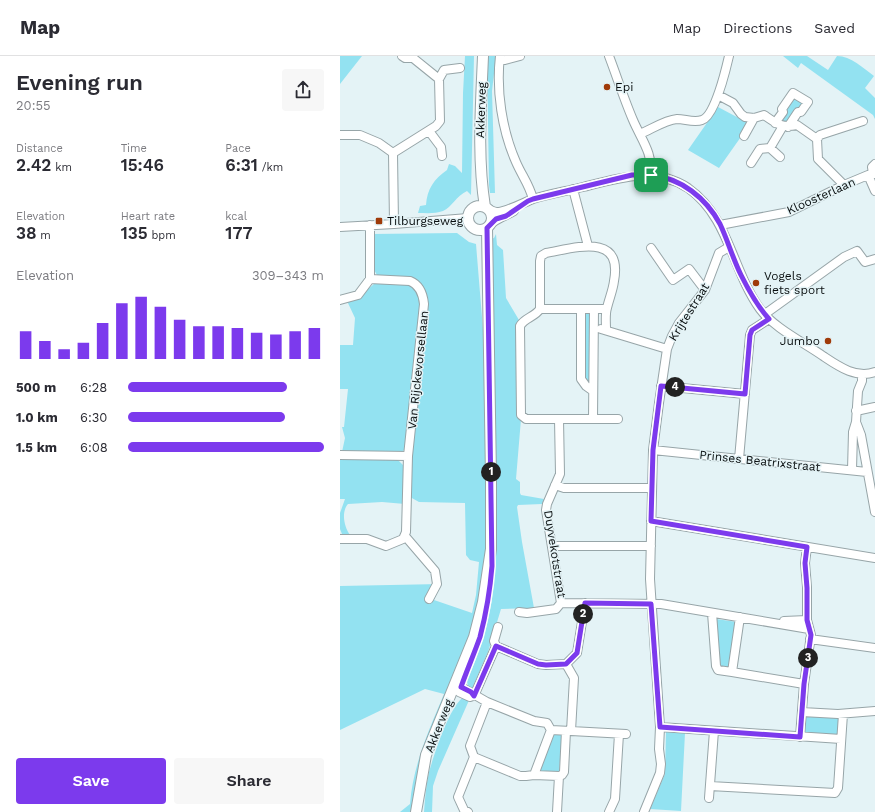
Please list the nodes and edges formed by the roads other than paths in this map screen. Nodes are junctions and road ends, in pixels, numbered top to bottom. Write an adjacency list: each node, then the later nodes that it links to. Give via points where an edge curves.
1 (402, 56): 6 (street)
2 (482, 56): 31 (main road, Akkerweg, via 480,164)
3 (520, 56): 7 (street)
4 (609, 56): 15 (street)
5 (729, 56): 10 (street)
6 (414, 57): 9 (street)
7 (502, 58): 30 (street, via 499,86 502,114 508,141 529,185)
8 (460, 68): 9 (street, via 444,70)
9 (439, 79): 14 (street, via 440,121)
10 (718, 95): 11 (street, via 733,103 745,117); 15 (street, via 707,117 702,120 671,120)
11 (754, 118): 13 (street, via 764,115); 17 (street)
12 (863, 121): 18 (street, via 820,135)
13 (782, 125): 18 (street, via 797,125); 19 (street)
14 (429, 131): 20 (street); 21 (street, via 441,147)
15 (640, 134): 25 (street, via 649,151)
16 (340, 135): 20 (street, via 360,135)
17 (744, 136)
18 (817, 139): 27 (street, via 818,159)
19 (770, 148): 22 (street); 23 (street, via 760,149)
20 (393, 152): 33 (street)
21 (442, 156)
22 (780, 157)
23 (751, 163)
24 (875, 164): 26 (street, via 872,167)
25 (651, 175): 28 (street, via 632,175); 35 (street, via 687,188 710,208)
26 (872, 175): 27 (street, Kloosterlaan); 29 (street)
27 (844, 185): 35 (street, Kloosterlaan, via 789,212)
28 (573, 189): 30 (street); 38 (street)
29 (875, 191)
30 (530, 200): 31 (street, via 502,212); 37 (street)
31 (483, 207): 32 (main road, via 470,211); 37 (main road, via 492,216)
32 (468, 218): 33 (street); 37 (main road, via 470,225)
33 (394, 224): 34 (street)
34 (370, 225): 36 (street); 42 (street)
35 (720, 225): 39 (street)
36 (340, 227)
37 (485, 227): 97 (main road, Akkerweg, via 483,246 487,278 491,549 479,620)
38 (588, 246): 45 (street, via 546,253 542,256); 48 (street, via 603,248 610,252 614,260 614,280)
39 (729, 247): 43 (street, Krijtestraat, via 719,253); 49 (street, via 741,276)
40 (651, 248): 43 (street, via 673,280 689,269)
41 (875, 259): 49 (street, via 865,262 857,251 844,256)
42 (370, 279): 44 (street, via 358,296); 66 (street, Van Rijckevorsellaan, via 415,283 423,295)
43 (705, 290): 52 (street, Krijtestraat, via 679,323)
44 (340, 300)
45 (540, 309): 46 (street); 60 (street, via 520,326 521,415 526,419)
46 (581, 309): 47 (street); 56 (street, via 581,379)
47 (594, 309): 48 (street); 50 (street)
48 (606, 309): 51 (street)
49 (767, 317): 54 (street, via 827,359); 57 (street, via 750,335)
50 (594, 328): 51 (street); 56 (street)
51 (606, 329): 52 (street)
52 (667, 349): 55 (street, Krijtestraat)
53 (875, 372): 54 (street)
54 (862, 375): 59 (street)
55 (661, 386): 57 (street); 64 (street, Krijtestraat)
56 (593, 391): 61 (street)
57 (745, 394): 67 (street)
58 (875, 407): 59 (street)
59 (856, 411): 63 (street)
60 (559, 419): 61 (street); 70 (street, Duyvekotstraat, via 560,474)
61 (593, 419): 62 (street)
62 (618, 420)
63 (856, 422): 68 (street, via 853,432); 69 (street, via 861,435)
64 (653, 450): 67 (street, Prinses Beatrixstraat); 71 (street, Krijtestraat)
65 (340, 455): 66 (street)
66 (408, 456): 74 (street, Van Rijckevorsellaan)
67 (739, 459): 68 (street, Prinses Beatrixstraat)
68 (852, 470): 69 (street, Prinses Beatrixstraat)
69 (867, 472): 72 (street)
70 (556, 485): 71 (street, via 564,488); 76 (street, Duyvekotstraat, via 546,510)
71 (651, 488): 73 (street, Krijtestraat)
72 (875, 512)
73 (651, 521): 77 (street, Krijtestraat); 78 (street)
74 (405, 536): 75 (street, via 386,546 367,539); 80 (street, via 435,571 437,584)
75 (340, 539)
76 (552, 546): 77 (street); 81 (street, Duyvekotstraat)
77 (651, 546): 83 (street, Krijtestraat)
78 (807, 547): 79 (street); 87 (street)
79 (875, 558)
80 (429, 599)
81 (561, 603): 82 (street, Duyvekotstraat); 84 (street, via 556,609)
82 (585, 603): 83 (street, Duyvekotstraat); 94 (street, via 577,653)
83 (651, 604): 85 (street, Duyvekotstraat); 103 (street, Krijtestraat)
84 (519, 612)
85 (712, 613): 86 (street, Duyvekotstraat); 95 (street, via 716,666 718,670)
86 (740, 617): 88 (street, Duyvekotstraat); 95 (street)
87 (807, 620): 88 (street); 90 (street)
88 (767, 622): 90 (street)
89 (498, 627): 92 (street, via 494,641)
90 (809, 629): 91 (street)
91 (810, 639): 93 (street); 96 (street)
92 (496, 646): 94 (street, via 538,664); 98 (street)
93 (875, 648)
94 (566, 664): 105 (street, via 574,678)
95 (732, 672): 96 (street)
96 (804, 684): 101 (street)
97 (459, 690): 98 (street, via 471,692); 114 (main road, Akkerweg, via 426,755); 115 (main road, Akkerweg, via 432,757)
98 (474, 696): 99 (street)
99 (487, 702): 104 (street, via 534,721 548,723); 109 (street, via 470,746)
100 (875, 711): 102 (street)
101 (802, 712): 102 (street); 107 (street)
102 (843, 714): 108 (street)
103 (660, 727): 106 (street); 119 (street, Krijtestraat, via 660,773)
104 (551, 730): 105 (street); 110 (street)
105 (568, 731): 111 (street, via 564,772); 118 (street, via 622,734 615,798)
106 (714, 731): 107 (street); 112 (street)
107 (800, 737): 108 (street)
108 (841, 739): 112 (street, via 838,788 835,793)
109 (474, 757): 110 (street, via 520,776); 116 (street, via 458,797 464,810)
110 (534, 774): 111 (street)
111 (559, 776): 117 (street)
112 (710, 786): 113 (street)
113 (709, 798)
114 (416, 812)
115 (421, 812)
116 (468, 812)
117 (557, 812)
118 (609, 812)
119 (644, 812)

